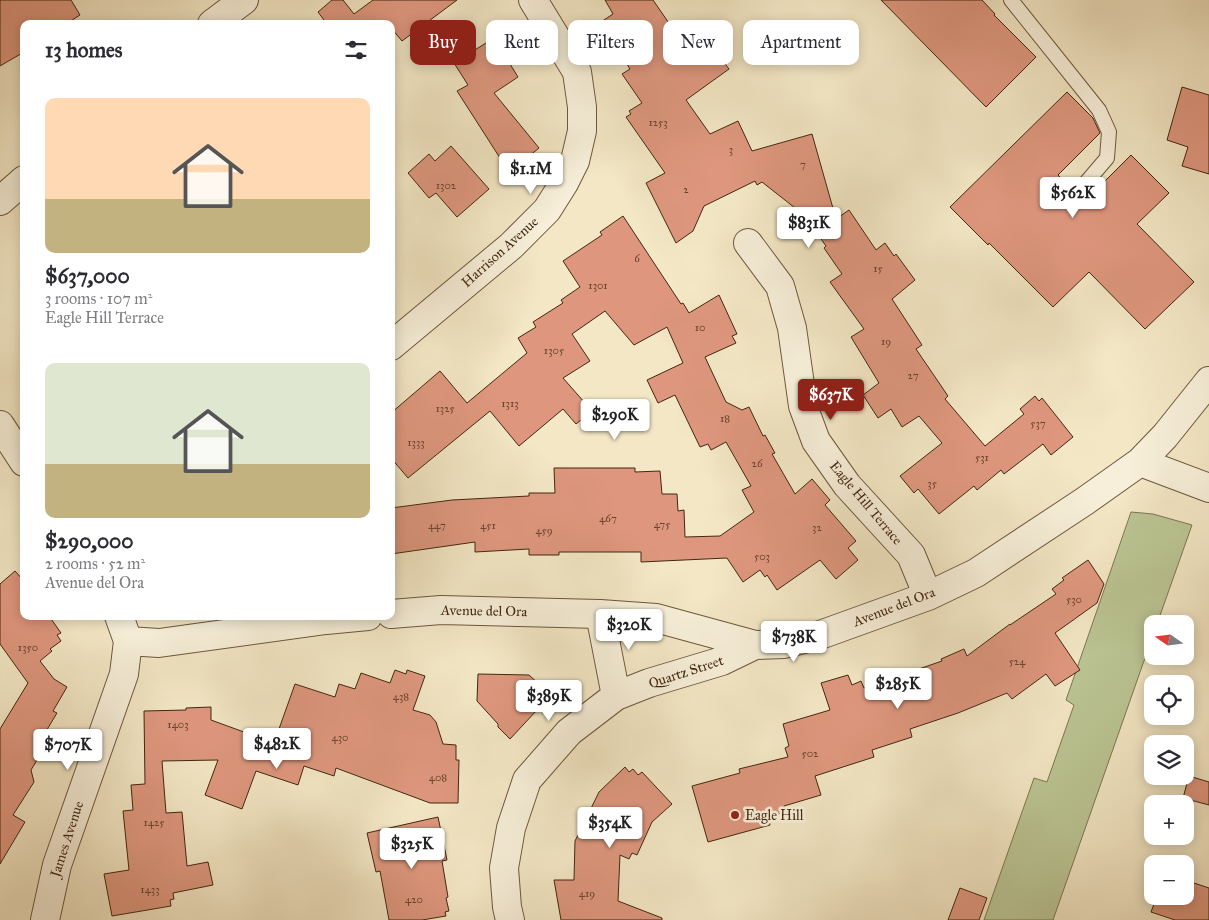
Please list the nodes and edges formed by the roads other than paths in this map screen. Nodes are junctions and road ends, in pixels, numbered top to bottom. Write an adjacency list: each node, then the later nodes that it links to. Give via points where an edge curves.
1 (244, 0): 4 (street)
2 (533, 0): 9 (street, Harrison Avenue, via 578,72 582,131 575,161 547,210 511,246)
3 (1011, 0): 6 (lane, via 1099,110 1110,132 1107,158)
4 (217, 20)
5 (20, 184): 7 (street)
6 (1084, 185)
7 (0, 201)
8 (748, 244): 15 (street, Eagle Hill Terrace, via 780,286 792,328 803,406 816,441 847,485 911,555)
9 (395, 343)
10 (1209, 381): 13 (street, Avenue del Ora)
11 (0, 425): 12 (street)
12 (20, 456)
13 (1140, 462): 14 (street); 15 (street, Avenue del Ora, via 976,573)
14 (1209, 488)
15 (928, 596): 20 (street, Avenue del Ora, via 820,635 784,644)
16 (395, 614): 17 (street, Avenue del Ora, via 441,610)
17 (600, 614): 20 (street, Avenue del Ora, via 656,618); 21 (street)
18 (326, 620): 19 (street, via 159,643)
19 (123, 628): 22 (street, James Avenue, via 124,674 57,865)
20 (756, 645): 21 (street, Quartz Street, via 722,661)
21 (616, 696): 23 (street, Quartz Street, via 569,732 527,780 510,828 504,868)
22 (45, 920)
23 (510, 920)

